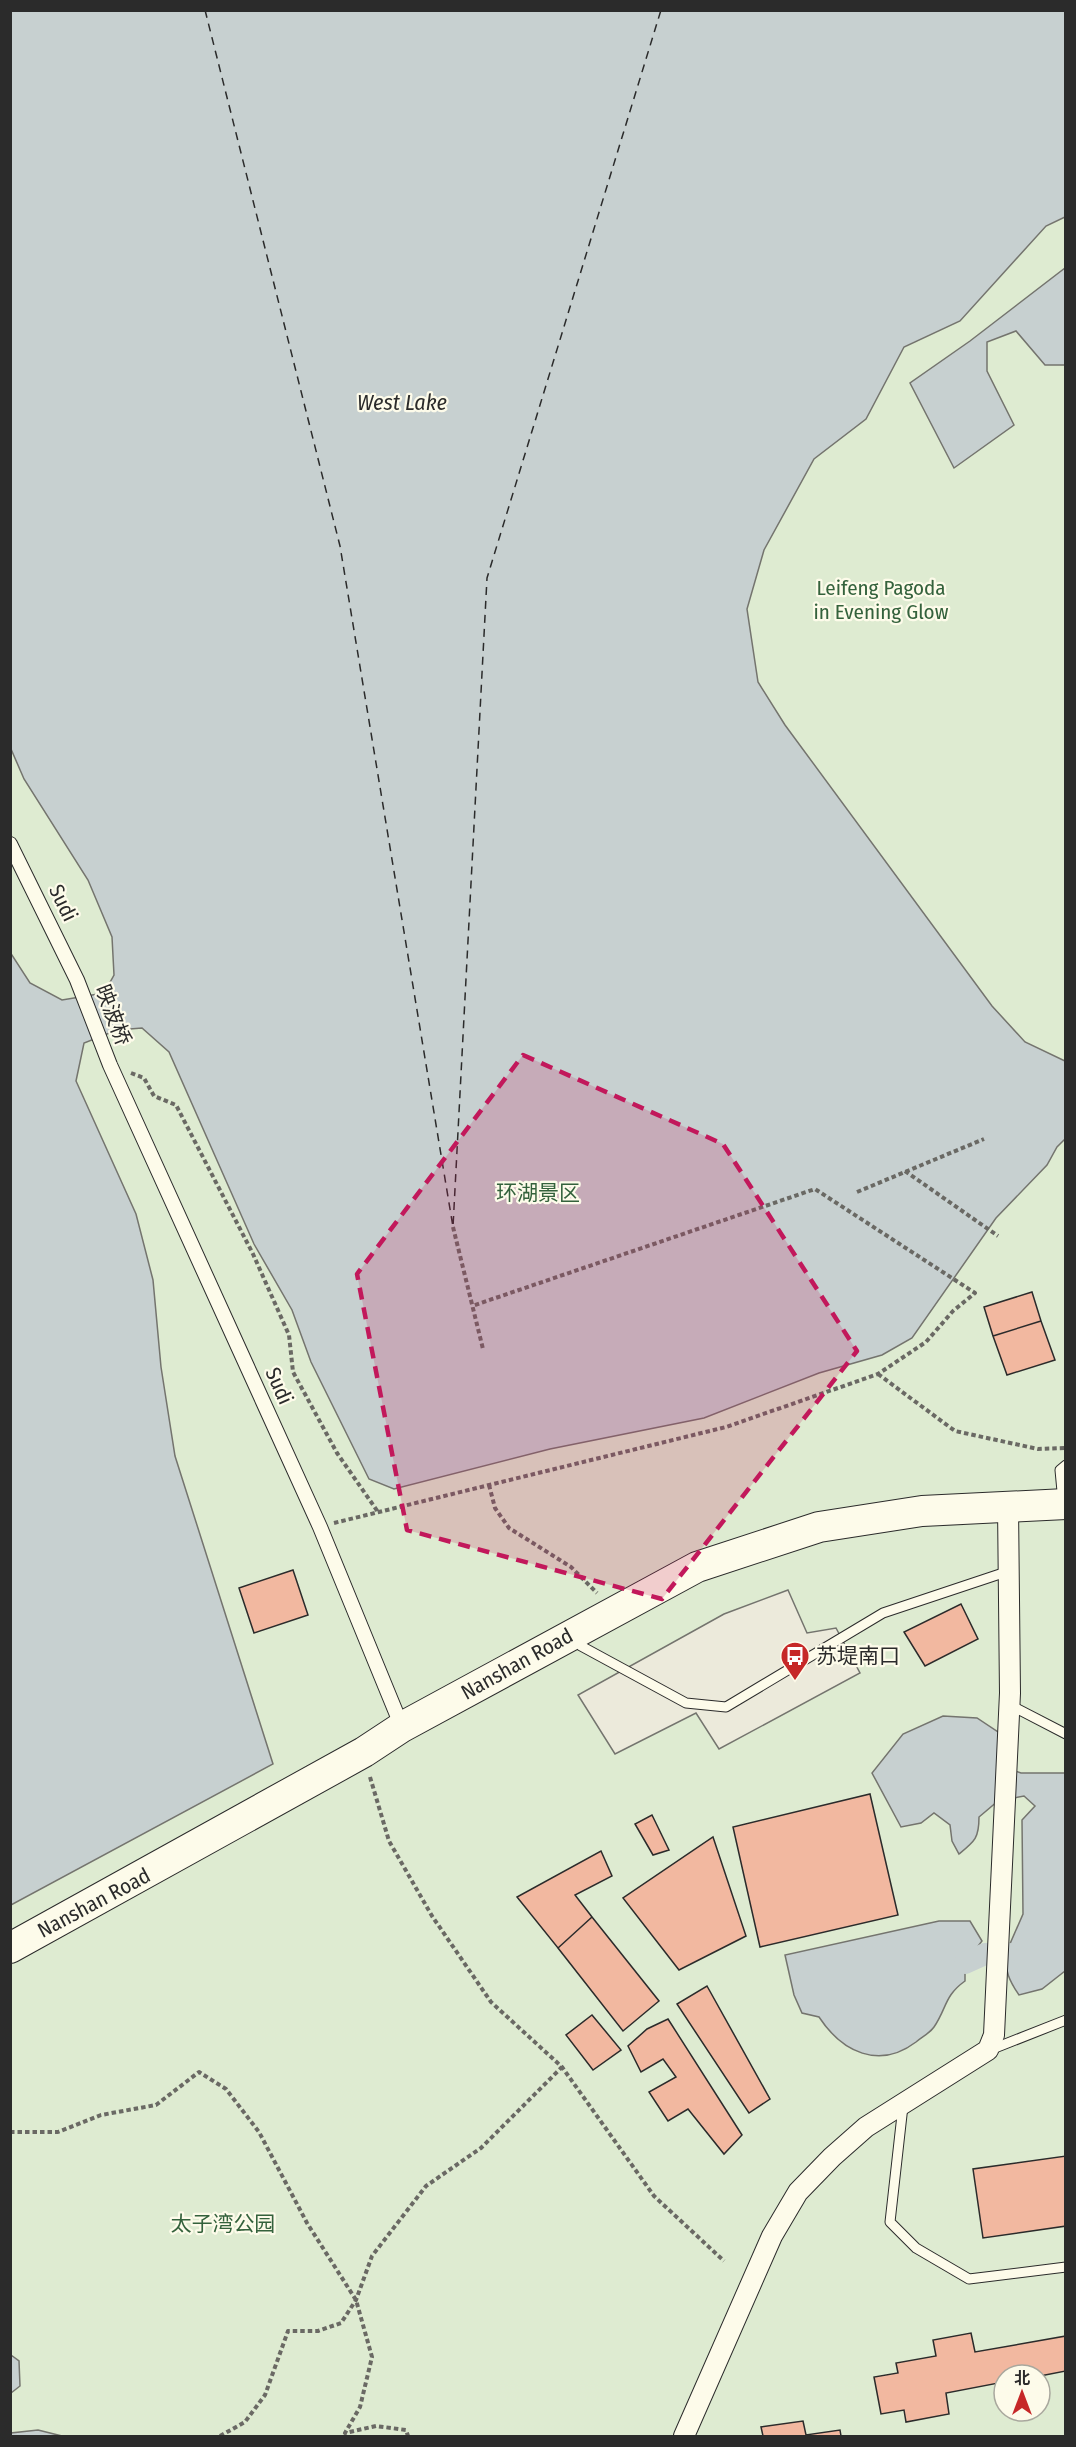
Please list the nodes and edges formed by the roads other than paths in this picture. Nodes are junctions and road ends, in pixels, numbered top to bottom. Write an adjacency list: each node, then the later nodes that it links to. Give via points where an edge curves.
1 (10, 844): 2 (street, Sudi)
2 (77, 980): 3 (street, 映波桥)
3 (110, 1065): 10 (street, Sudi, via 320,1527)
4 (1065, 1465): 5 (lane, via 1060,1470)
5 (1064, 1504): 6 (main road, Nanshan Road)
6 (1008, 1506): 7 (street); 8 (main road, Nanshan Road, via 922,1511 819,1527 697,1567)
7 (1009, 1571): 8 (lane, via 883,1613 726,1707 686,1703 581,1646); 9 (street)
8 (571, 1635): 10 (main road, Nanshan Road)
9 (1010, 1705): 11 (lane); 14 (street, via 994,2035)
10 (402, 1727): 12 (main road, Nanshan Road, via 364,1752)
11 (1065, 1734)
12 (10, 1948)
13 (1065, 2020): 14 (lane)
14 (988, 2050): 15 (street)
15 (904, 2103): 16 (lane, via 890,2222 916,2248 969,2279); 17 (street, via 866,2127 798,2192 772,2236)
16 (1065, 2267)
17 (684, 2436)

